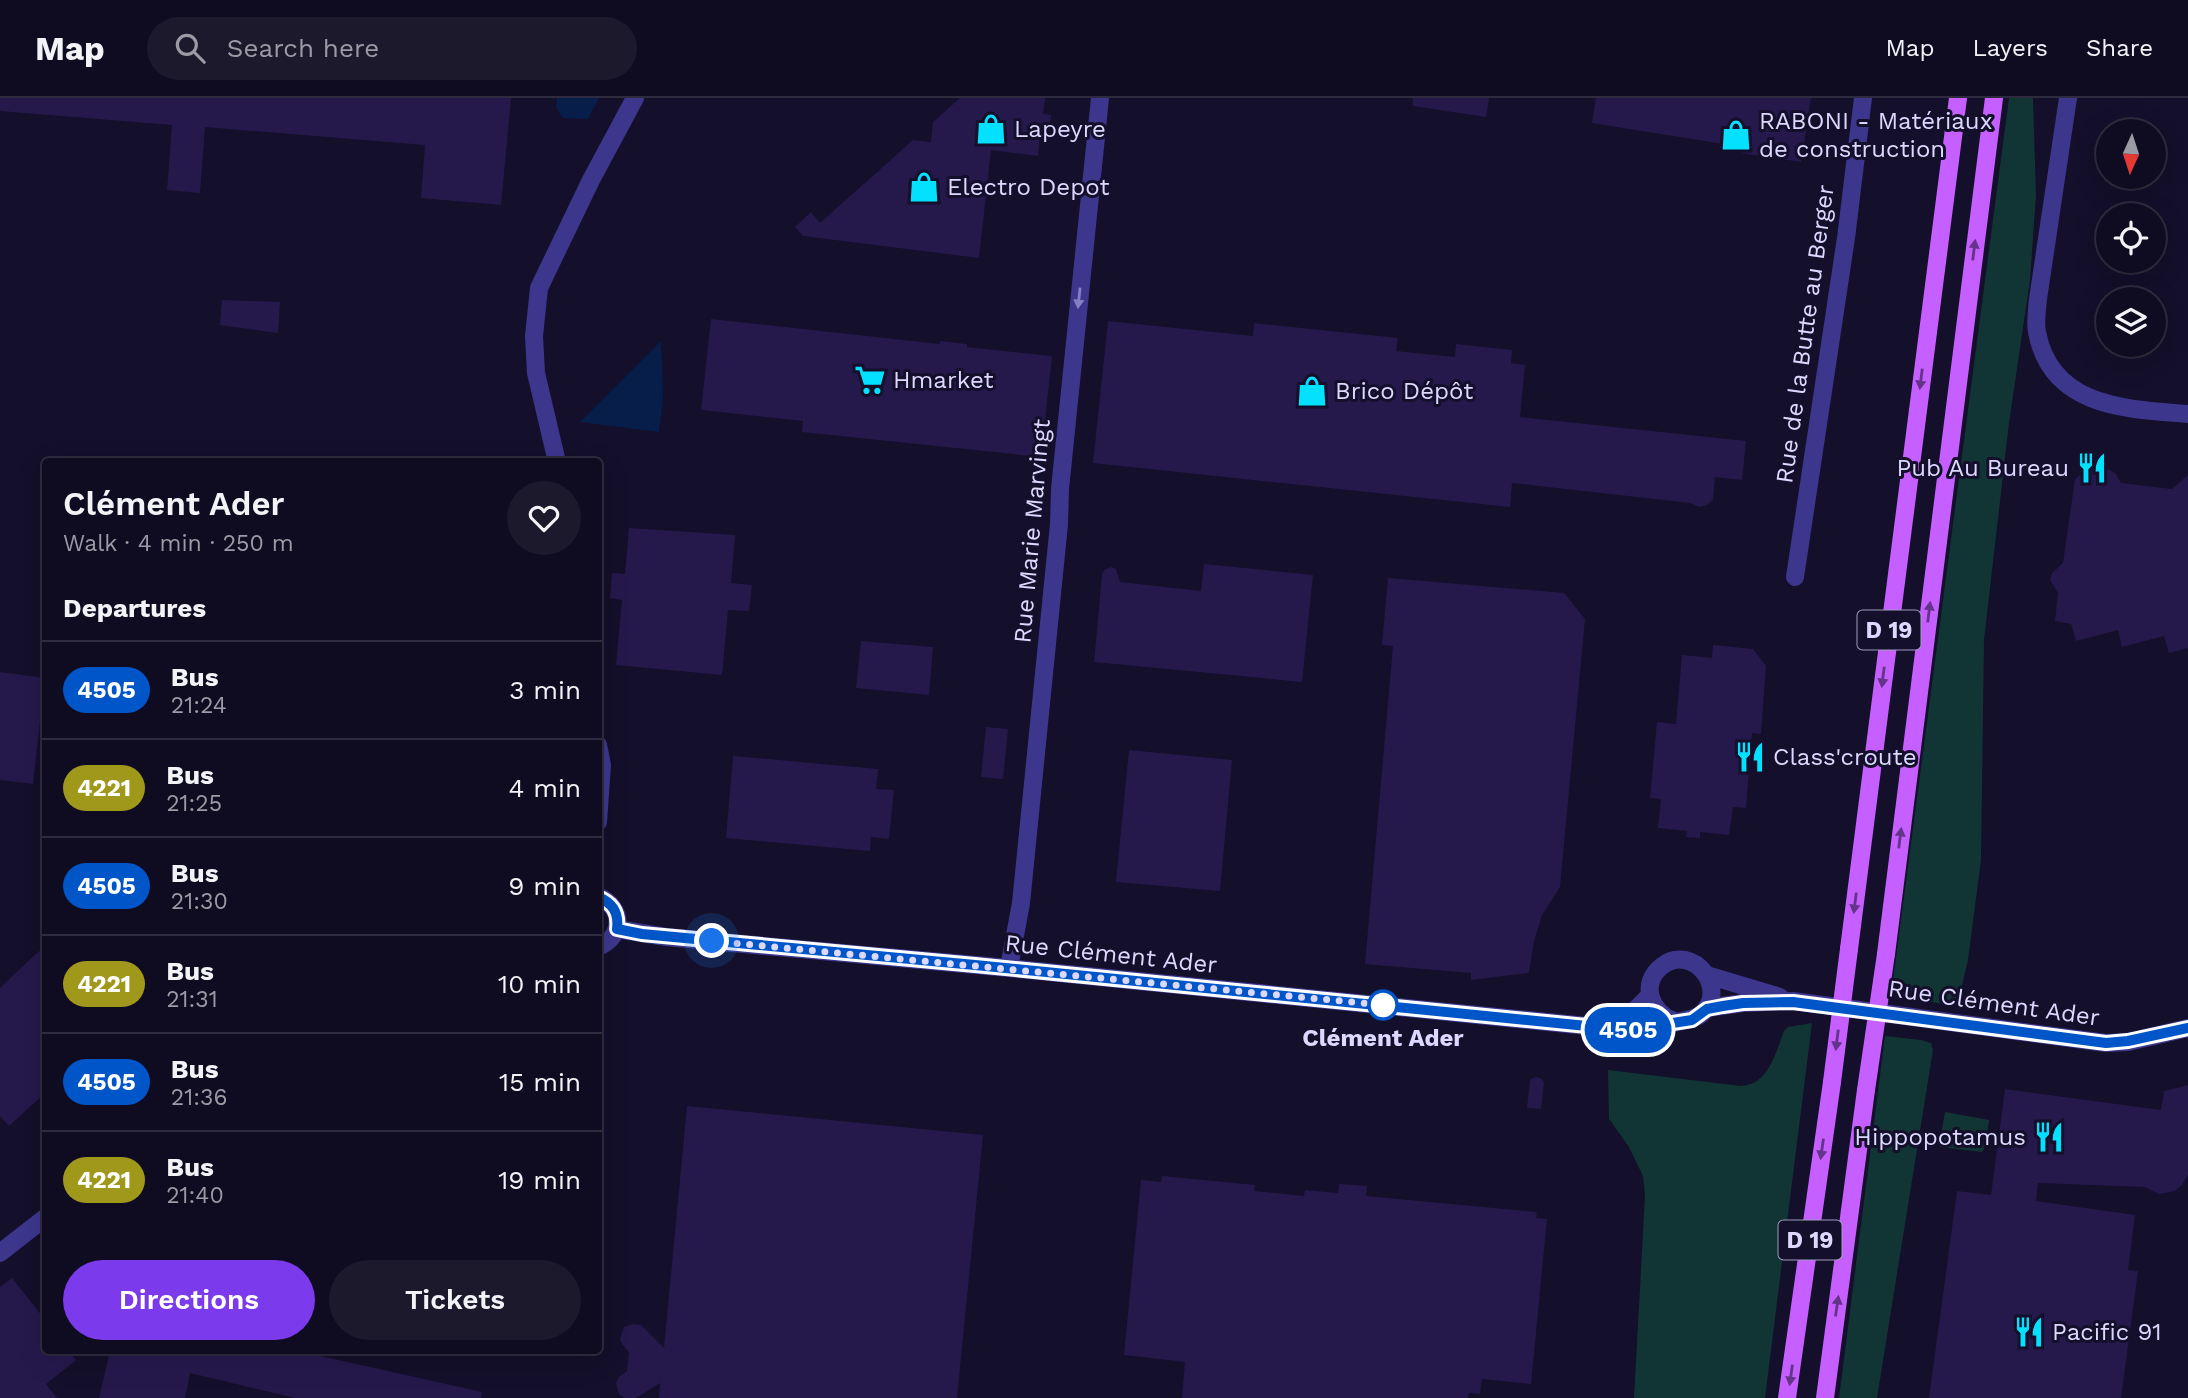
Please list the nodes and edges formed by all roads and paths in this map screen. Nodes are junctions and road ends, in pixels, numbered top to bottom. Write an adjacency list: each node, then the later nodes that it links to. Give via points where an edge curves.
1 (635, 98): 8 (street, via 539,288 536,373)
2 (1100, 98): 13 (street, Rue Marie Marvingt, one-way to 13, via 1021,903)
3 (1863, 98): 9 (street, Rue de la Butte au Berger)
4 (1958, 98): 23 (main road, D 19, one-way to 23, bridge)
5 (1994, 98): 24 (main road, D 19, one-way to 5, bridge)
6 (2068, 98): 7 (street, via 2038,299 2036,330 2045,356 2060,378 2085,397 2115,406)
7 (2188, 414)
8 (556, 458)
9 (1795, 577)
10 (602, 899): 11 (street, via 612,905)
11 (617, 929): 12 (street); 13 (street, Rue Clément Ader)
12 (602, 945)
13 (1009, 968): 19 (street, Rue Clément Ader)
14 (1707, 975): 15 (street, Rue Clément Ader, via 1689,961 1670,961 1655,973); 16 (street, Rue Clément Ader); 17 (street, via 1712,992)
15 (1650, 995): 18 (street, via 1658,1012); 19 (street, Rue Clément Ader, via 1635,1010)
16 (1793, 1002): 17 (street, Rue Clément Ader); 20 (street, Rue Clément Ader, via 2106,1043)
17 (1707, 1009): 18 (street, Rue Clément Ader, via 1692,1020)
18 (1674, 1021): 19 (street, Rue Clément Ader, via 1643,1029)
19 (1601, 1027)
20 (2188, 1028)
21 (42, 1220): 22 (street)
22 (0, 1253)
23 (1787, 1398)
24 (1825, 1398)

